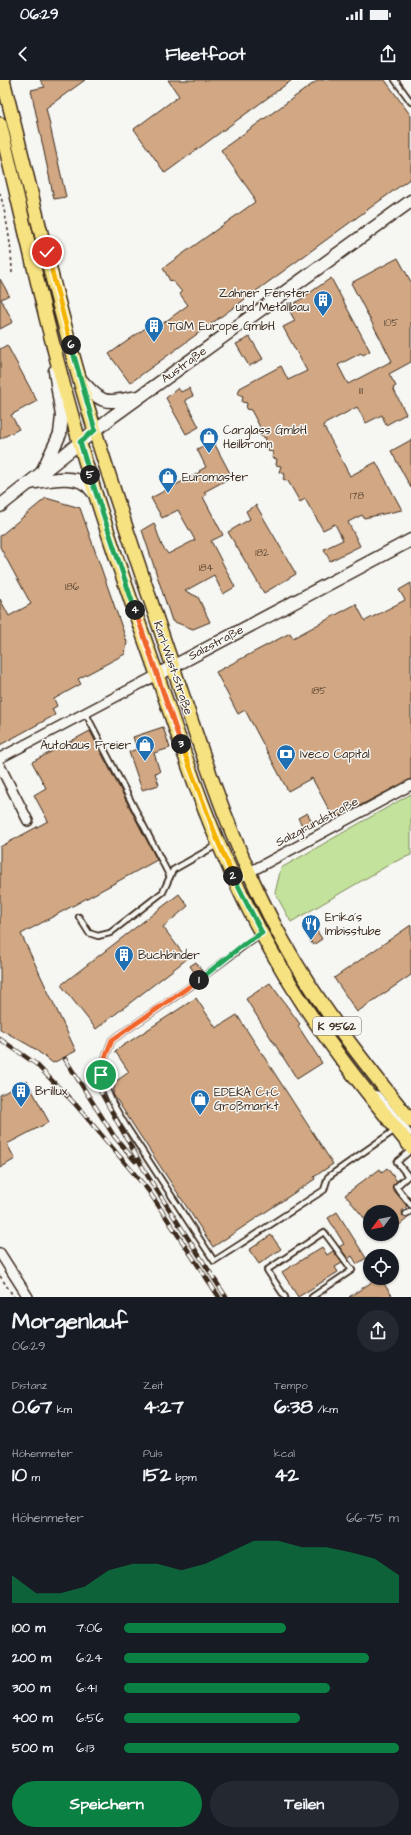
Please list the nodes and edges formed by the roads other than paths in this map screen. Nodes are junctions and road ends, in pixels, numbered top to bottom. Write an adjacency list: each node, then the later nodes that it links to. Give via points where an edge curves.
1 (3, 80): 7 (main road, Karl-Wüst-Straße / K 9562)
2 (395, 80): 3 (lane)
3 (411, 102)
4 (0, 124): 6 (main road, Karl-Wüst-Straße / K 9562)
5 (411, 201): 8 (main road, Austraße)
6 (48, 320): 10 (main road, Karl-Wüst-Straße / K 9562); 11 (main road, via 62,416 57,441)
7 (80, 379): 8 (main road, via 97,398 110,402); 9 (main road, Karl-Wüst-Straße / K 9562)
8 (141, 396): 9 (main road, Austraße)
9 (95, 430): 10 (main road, Austraße); 16 (main road, Karl-Wüst-Straße / K 9562)
10 (80, 442): 11 (main road, Austraße); 13 (main road, Karl-Wüst-Straße / K 9562)
11 (41, 474): 12 (main road, Austraße)
12 (29, 483): 13 (main road, via 60,479 77,480 84,483); 14 (main road, Austraße)
13 (96, 496): 17 (main road, Karl-Wüst-Straße / K 9562)
14 (0, 506)
15 (411, 540): 16 (main road, Salzstraße)
16 (173, 666): 17 (main road, Salzstraße); 24 (main road, Karl-Wüst-Straße / K 9562, via 214,784)
17 (157, 674): 18 (street, Salzstraße); 23 (main road, Karl-Wüst-Straße / K 9562)
18 (85, 712): 19 (street, Salzstraße); 25 (lane)
19 (0, 758)
20 (0, 766): 22 (street)
21 (411, 785): 24 (street, Salzgrundstraße)
22 (28, 821)
23 (219, 844): 25 (lane, via 173,870); 26 (main road, Karl-Wüst-Straße / K 9562)
24 (249, 872): 26 (street, Salzgrundstraße); 30 (main road, Karl-Wüst-Straße / K 9562, via 282,939 310,985 342,1033)
25 (170, 877): 27 (lane, via 163,892 110,933 98,936 89,933)
26 (235, 880): 28 (main road, Karl-Wüst-Straße / K 9562)
27 (79, 917)
28 (262, 933): 29 (main road, Karl-Wüst-Straße / K 9562, via 310,1016); 31 (lane, via 112,1040 101,1075 126,1126 214,1261 324,1190 328,1177)
29 (370, 1095): 31 (main road, Karl-Wüst-Straße / K 9562); 32 (lane, via 378,1094)
30 (411, 1121)
31 (396, 1129): 33 (main road, Karl-Wüst-Straße / K 9562)
32 (411, 1134)
33 (411, 1148): 34 (lane, via 397,1162 408,1176 396,1187)
34 (411, 1205)
35 (411, 1211): 36 (lane)
36 (406, 1214)
37 (0, 1253): 38 (street)
38 (28, 1297)
39 (285, 1297): 40 (lane, via 267,1270 324,1232 352,1270)
40 (312, 1297)

